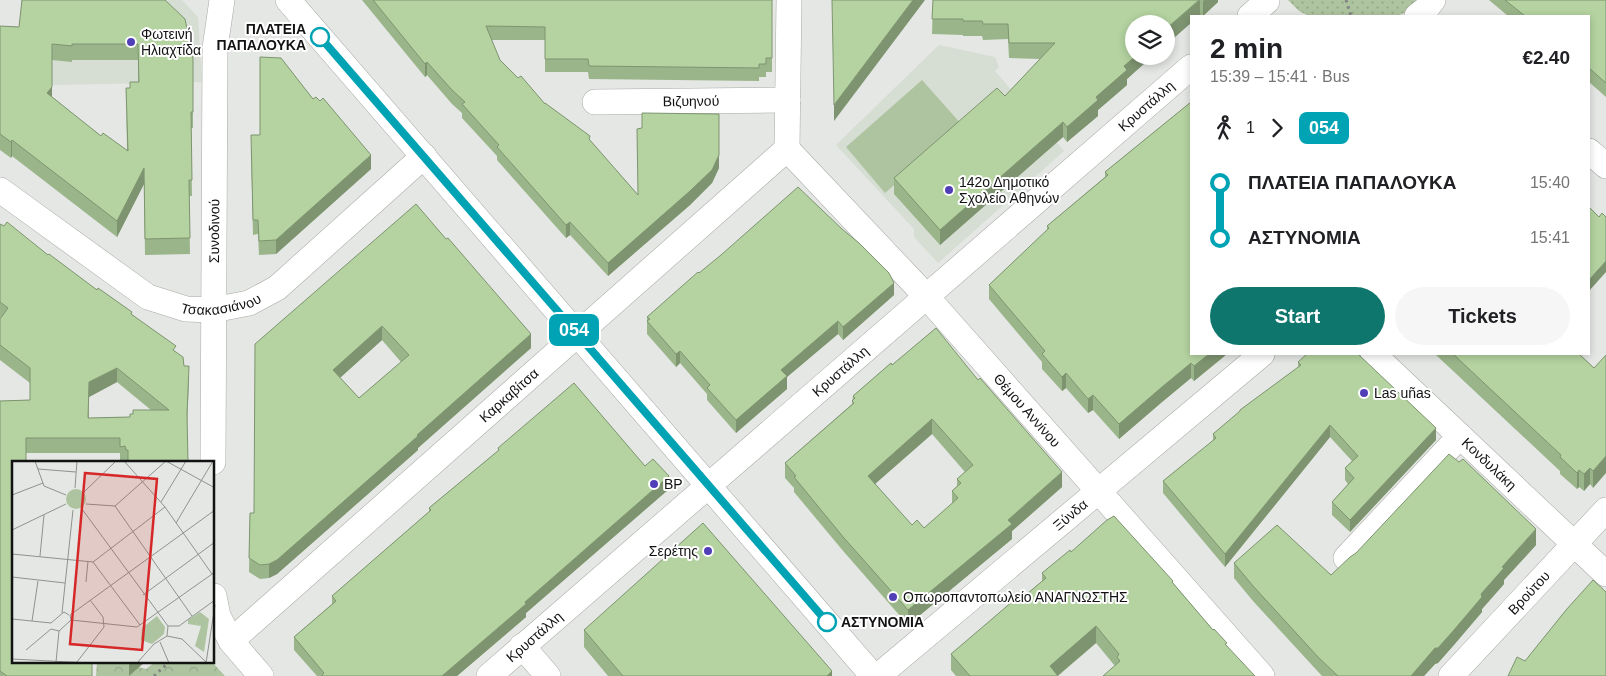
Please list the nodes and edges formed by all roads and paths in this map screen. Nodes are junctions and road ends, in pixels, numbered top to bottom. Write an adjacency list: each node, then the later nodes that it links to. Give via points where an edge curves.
1 (222, 0): 15 (street, Συνοδινού, via 216,48)
2 (288, 0): 11 (street)
3 (789, 0): 7 (street)
4 (1346, 0): 5 (path)
5 (1351, 15)
6 (1190, 68): 14 (street, Κρυστάλλη)
7 (788, 100): 8 (street, Βιζυηνού); 9 (street)
8 (595, 102)
9 (787, 149): 14 (street, Θέμου Αννίνου); 16 (street, Καρκαβίτσα)
10 (1590, 152): 12 (street)
11 (424, 156): 15 (street, Τσακασιάνου, via 277,288 249,303); 16 (street)
12 (1606, 166)
13 (0, 190): 15 (street, Τσακασιάνου, via 148,297 186,309)
14 (926, 296): 21 (street, Κρυστάλλη); 22 (street, Θέμου Αννίνου)
15 (213, 310): 20 (street, Συνοδινού)
16 (578, 334): 21 (street); 28 (street, Καρκαβίτσα)
17 (1261, 355): 22 (street, Ξύνδα)
18 (1374, 355): 19 (street, Κονδυλάκη)
19 (1460, 436): 24 (street, Κονδυλάκη); 25 (street)
20 (212, 461)
21 (708, 485): 29 (street, Κρυστάλλη); 35 (street)
22 (1099, 492): 36 (street, Ξύνδα); 37 (street, Θέμου Αννίνου)
23 (1606, 510): 24 (street, Βρούτου)
24 (1576, 544): 26 (street, Κονδυλάκη); 38 (street, Βρούτου)
25 (1346, 558)
26 (1606, 574)
27 (216, 606): 28 (street)
28 (231, 641): 32 (street)
29 (522, 646): 33 (street, Κρυστάλλη); 34 (street)
30 (167, 664): 31 (path)
31 (154, 676)
32 (261, 676)
33 (489, 676)
34 (548, 676)
35 (873, 676)
36 (878, 676)
37 (1262, 676)
38 (1451, 676)

